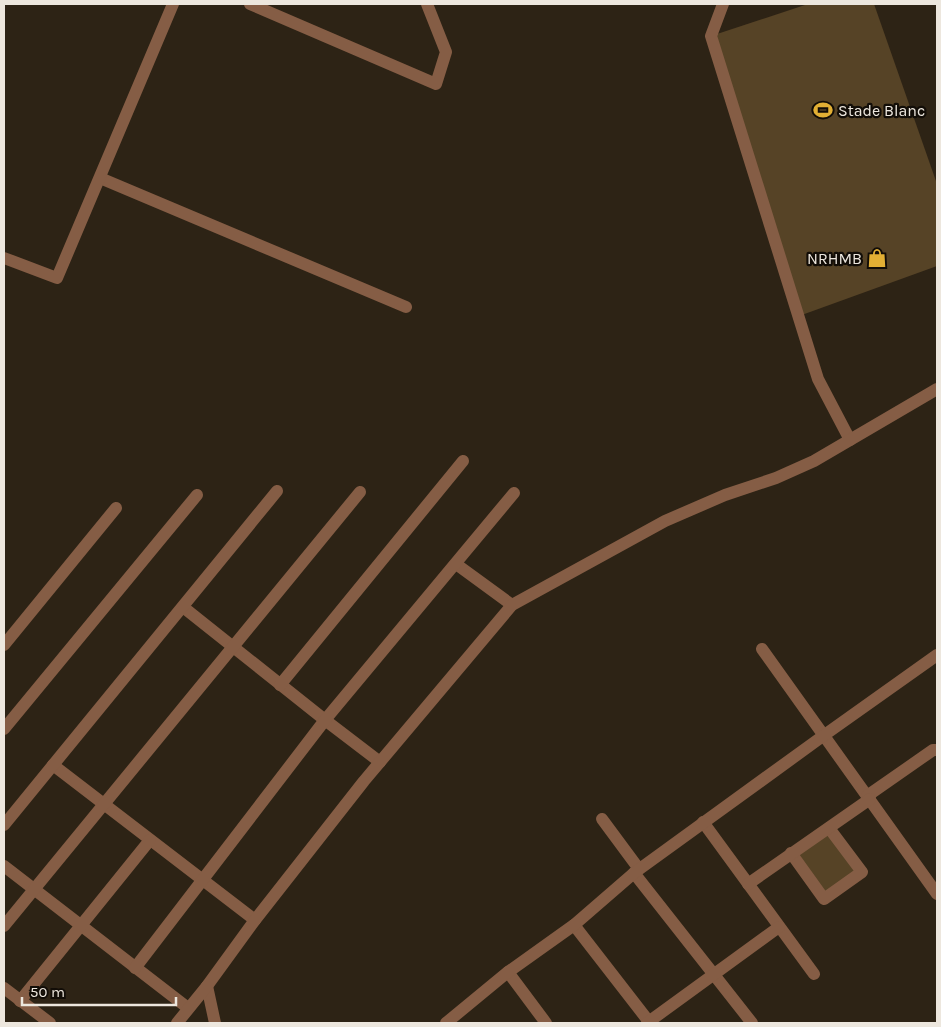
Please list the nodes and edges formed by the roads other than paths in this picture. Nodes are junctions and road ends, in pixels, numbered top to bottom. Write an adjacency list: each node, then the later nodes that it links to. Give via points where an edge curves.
1 (173, 4): 5 (street)
2 (250, 4): 3 (street, via 436,84 446,52)
3 (427, 4)
4 (723, 4): 9 (street, via 711,36 818,379)
5 (100, 178): 6 (street, via 58,278); 7 (street)
6 (4, 258)
7 (406, 307)
8 (937, 389): 9 (street)
9 (850, 440): 17 (street, via 776,478 725,495 664,522)
10 (462, 461): 23 (street)
11 (277, 491): 18 (street)
12 (360, 492): 20 (street)
13 (514, 493): 16 (street)
14 (197, 495): 25 (street)
15 (116, 508): 19 (street)
16 (456, 564): 17 (street); 24 (street)
17 (512, 605): 28 (street)
18 (183, 606): 20 (street); 29 (street)
19 (4, 645)
20 (233, 646): 23 (street); 31 (street)
21 (762, 649): 26 (street)
22 (937, 655): 26 (street)
23 (280, 685): 24 (street)
24 (325, 720): 28 (street); 40 (street)
25 (4, 729)
26 (823, 736): 30 (street); 33 (street)
27 (937, 750): 30 (street)
28 (380, 762): 44 (street)
29 (53, 765): 31 (street); 34 (street)
30 (868, 798): 35 (street); 43 (street)
31 (104, 804): 36 (street); 42 (street)
32 (602, 819): 39 (street, via 639,869)
33 (703, 822): 39 (street); 41 (street)
34 (4, 825)
35 (829, 828): 37 (street); 37 (street, via 862,872 824,899)
36 (150, 840): 40 (street); 45 (street)
37 (792, 853): 41 (street)
38 (4, 866): 42 (street)
39 (634, 873): 46 (street); 51 (street)
40 (202, 880): 44 (street); 49 (street)
41 (748, 884): 48 (street)
42 (34, 889): 45 (street); 47 (street)
43 (937, 894)
44 (255, 920): 53 (street)
45 (81, 925): 49 (street); 55 (street)
46 (574, 925): 50 (street); 62 (street)
47 (4, 926)
48 (779, 927): 51 (street); 52 (street)
49 (135, 968): 56 (street)
50 (508, 972): 60 (street); 61 (street)
51 (713, 974): 62 (street); 63 (street)
52 (814, 974)
53 (207, 986): 56 (street); 59 (street)
54 (4, 988): 55 (street)
55 (20, 1001): 57 (street)
56 (188, 1008): 58 (street)
57 (50, 1023)
58 (177, 1023)
59 (216, 1023)
60 (446, 1023)
61 (546, 1023)
62 (648, 1023)
63 (752, 1023)

